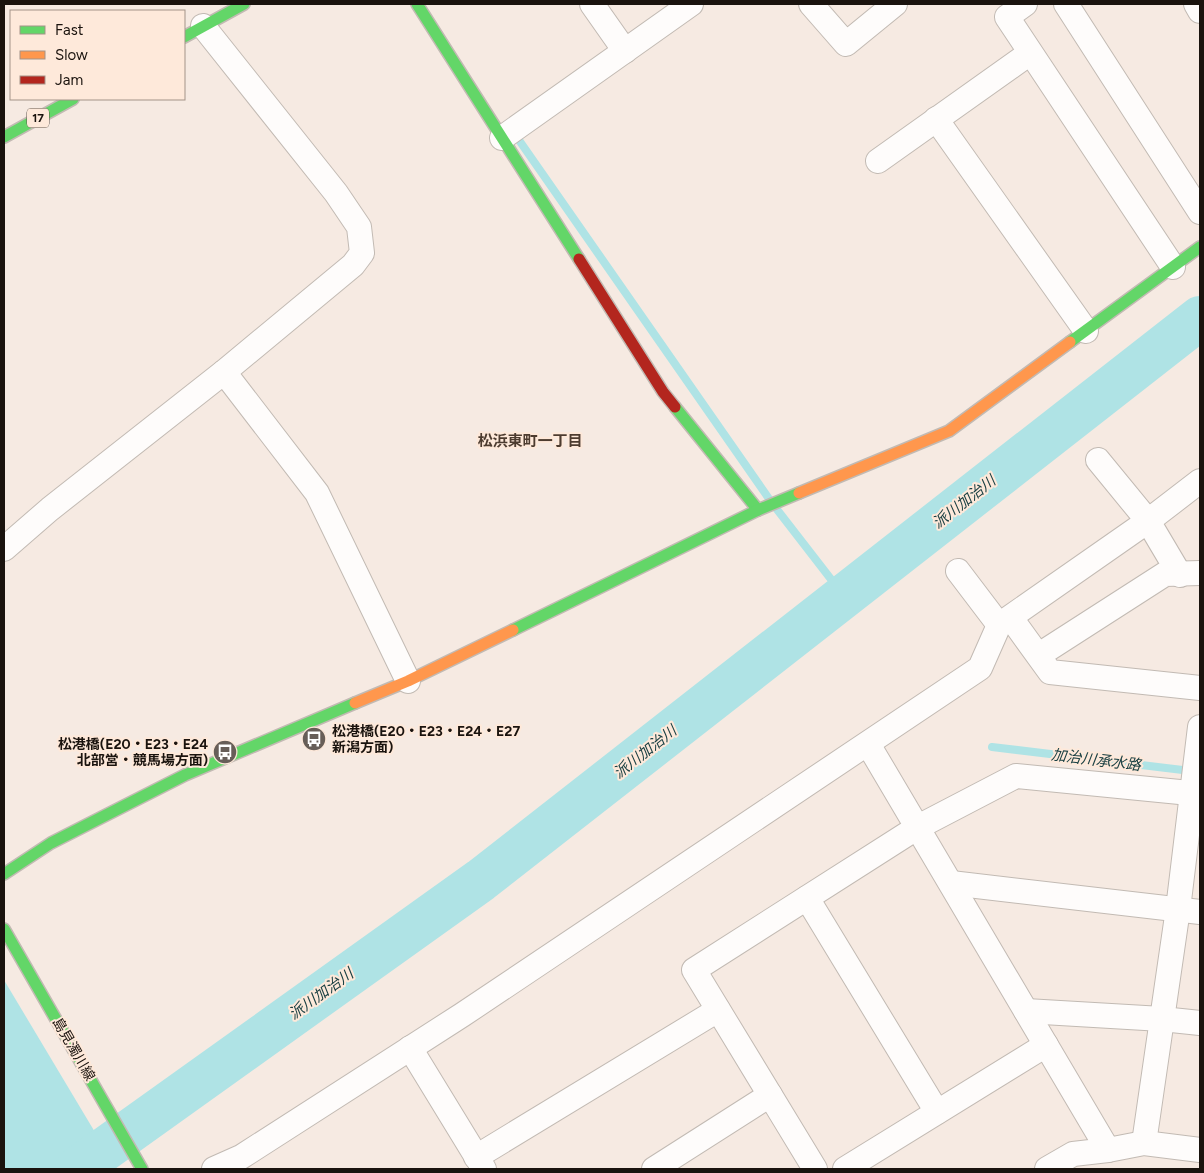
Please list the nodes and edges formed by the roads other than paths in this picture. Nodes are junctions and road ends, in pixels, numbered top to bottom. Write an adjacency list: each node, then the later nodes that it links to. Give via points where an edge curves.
1 (244, 4): 11 (street)
2 (417, 4): 17 (street)
3 (592, 4): 12 (street)
4 (691, 4): 12 (street)
5 (811, 4): 6 (street, via 846,44)
6 (896, 4)
7 (1025, 4): 13 (street, via 1007,17)
8 (1066, 4): 19 (street)
9 (1196, 4): 10 (street)
10 (1200, 11)
11 (193, 32): 23 (street, via 336,193 359,227 362,253 353,265)
12 (625, 51): 17 (street)
13 (1030, 53): 15 (street); 21 (street)
14 (71, 100): 16 (street, 17)
15 (936, 119): 18 (street); 22 (street)
16 (4, 137)
17 (502, 138): 26 (street, via 663,392)
18 (878, 161)
19 (1200, 212)
20 (1200, 248): 21 (street)
21 (1173, 267): 22 (street)
22 (1086, 331): 26 (street, via 949,431)
23 (224, 372): 28 (street); 33 (street, via 317,492)
24 (1098, 460): 27 (street)
25 (1200, 481): 27 (street)
26 (758, 510): 33 (street)
27 (1148, 521): 30 (street); 31 (street)
28 (4, 549)
29 (958, 572): 31 (street)
30 (1190, 574): 32 (street, via 1164,574)
31 (1005, 621): 32 (street); 36 (street, via 980,668)
32 (1039, 655): 34 (street, via 1050,672)
33 (408, 681): 39 (street, via 186,776 51,843)
34 (1200, 688)
35 (1200, 727): 37 (street)
36 (868, 744): 38 (street); 49 (street)
37 (1196, 794): 38 (street, via 1016,776); 42 (street)
38 (918, 827): 40 (street); 41 (street)
39 (4, 874)
40 (951, 884): 42 (street); 45 (street)
41 (807, 898): 44 (street, via 694,970); 51 (street)
42 (1189, 910): 46 (street)
43 (4, 929): 56 (street, 島見濁川線)
44 (718, 1010): 50 (street); 55 (street)
45 (1026, 1012): 46 (street); 48 (street)
46 (1162, 1019): 47 (street); 52 (street)
47 (1200, 1024)
48 (1046, 1045): 51 (street); 53 (street)
49 (410, 1048): 55 (street); 57 (street, via 241,1157)
50 (770, 1095): 58 (street); 59 (street)
51 (937, 1112): 60 (street)
52 (1144, 1143): 53 (street); 54 (street)
53 (1108, 1150): 61 (street, via 1073,1154)
54 (1200, 1150)
55 (480, 1163)
56 (142, 1169)
57 (214, 1169)
58 (654, 1169)
59 (815, 1169)
60 (845, 1169)
61 (1047, 1169)

